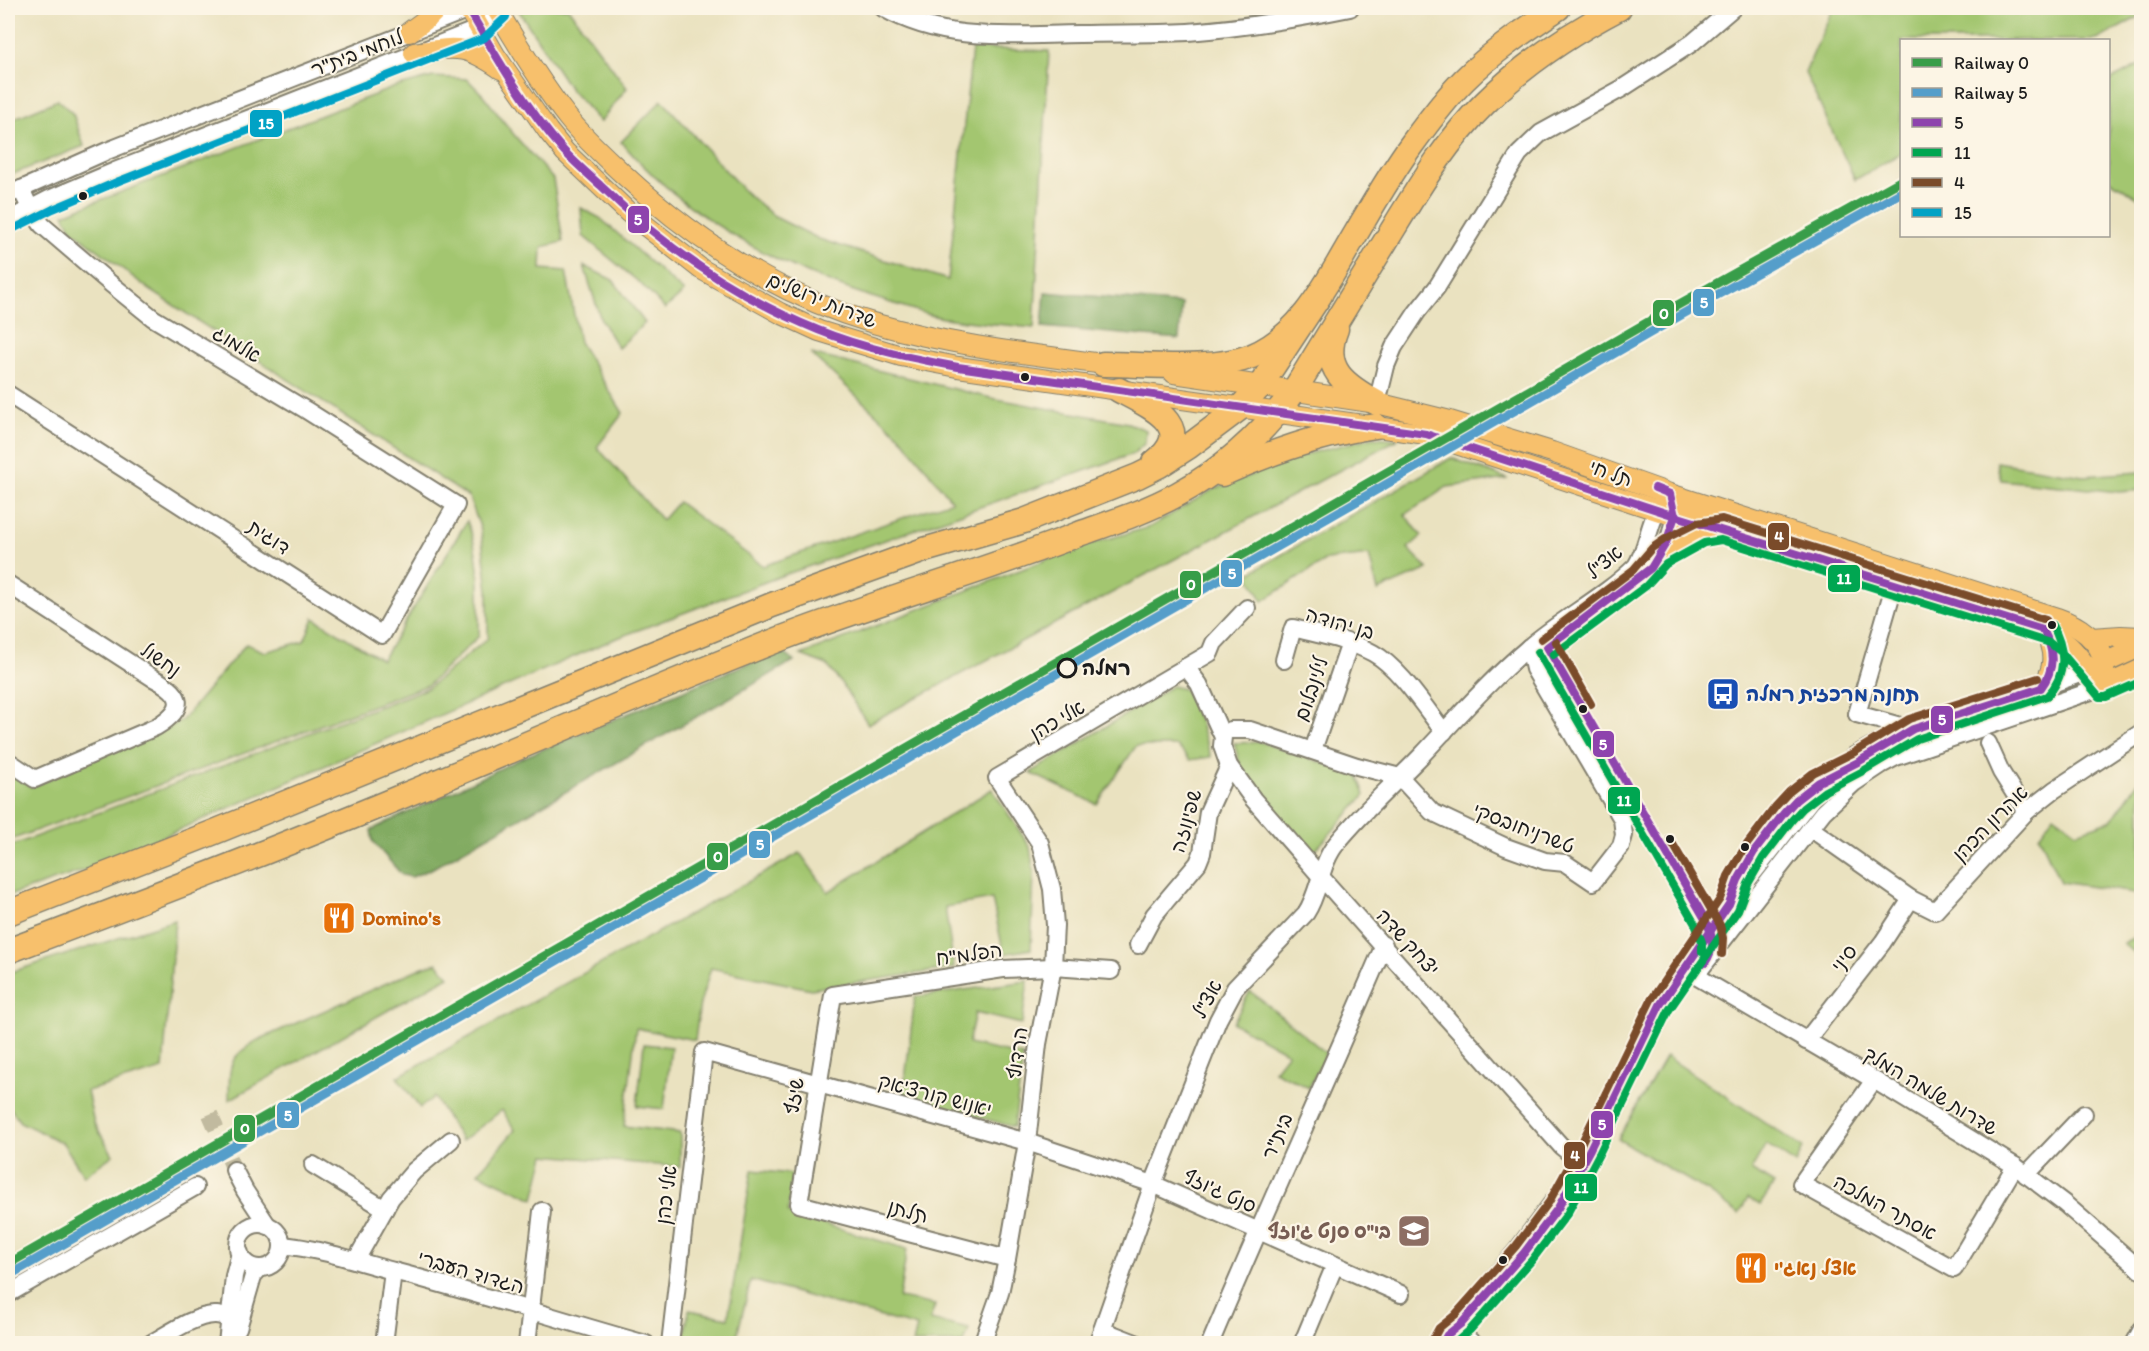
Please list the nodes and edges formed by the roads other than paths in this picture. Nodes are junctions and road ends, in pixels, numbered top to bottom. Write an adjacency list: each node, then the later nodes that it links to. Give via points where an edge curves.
1 (438, 8): 12 (main road)
2 (469, 8): 8 (street, לוחמי בית"ר); 11 (main road, שדרות ירושלים); 12 (street, לוחמי בית"ר)
3 (884, 8): 10 (street, via 929,28 978,35 1187,32)
4 (1288, 8): 10 (street)
5 (1558, 8): 18 (highway, via 1511,39 1446,99 1394,169)
6 (1619, 8): 19 (highway, via 1530,64 1469,119 1420,186)
7 (1733, 8): 27 (street, via 1692,43 1621,89 1541,133 1519,154 1437,287 1394,347 1386,366)
8 (497, 9): 11 (street, לוחמי בית"ר); 20 (main road, שדרות ירושלים, via 583,136 679,222 753,271 828,308 907,332)
9 (1337, 9): 10 (street)
10 (1272, 22)
11 (480, 28): 13 (street, לוחמי בית"ר); 14 (main road, שדרות ירושלים)
12 (409, 32): 15 (street, לוחמי בית"ר, via 107,151)
13 (414, 53): 14 (main road, via 448,48 480,54 503,70); 16 (street, לוחמי בית"ר)
14 (521, 92): 22 (main road, שדרות ירושלים, via 565,152 628,212 701,269 780,313 819,331 901,356 958,368)
15 (14, 192): 16 (street, אלמוג)
16 (30, 208): 17 (street, לוחמי בית"ר); 31 (street, אלמוג, via 42,225 153,318)
17 (8, 220)
18 (1320, 295): 20 (highway, via 1287,334 1268,348 1240,360 1207,365); 21 (highway)
19 (1350, 301): 23 (highway); 27 (highway, via 1330,353 1335,369)
20 (1103, 364): 21 (main road, שדרות ירושלים)
21 (1260, 386): 23 (main road, תל חי); 25 (highway)
22 (1119, 390): 25 (main road, שדרות ירושלים); 28 (highway, via 1158,410 1172,428 1170,448)
23 (1294, 391): 26 (highway); 27 (main road, תל חי)
24 (8, 394): 31 (street, דוגית, via 382,635)
25 (1240, 408): 26 (main road, שדרות ירושלים); 28 (highway, via 1179,453)
26 (1278, 412): 27 (main road, תל חי); 30 (highway, via 1226,462)
27 (1377, 414): 29 (main road, תל חי, via 1450,421); 30 (highway, via 1348,430 1274,453); 32 (main road, תל חי)
28 (1138, 476): 69 (highway, via 1024,521 924,550 772,605)
29 (1670, 494): 32 (street, אצ"ל); 33 (street); 41 (main road, תל חי, via 2056,618)
30 (1165, 500): 72 (highway, via 1020,557 785,637 371,809)
31 (456, 505)
32 (1656, 510): 33 (main road, תל חי); 44 (street, אצ"ל, via 1636,566)
33 (1675, 516): 34 (main road, תל חי); 35 (street, אצ"ל)
34 (1722, 529): 35 (main road, via 1687,538); 39 (main road, תל חי)
35 (1659, 556): 44 (street, אצ"ל, via 1640,578)
36 (8, 584): 59 (street, נחשול, via 170,687 177,700 172,717 156,727 35,779)
37 (1890, 600): 51 (street)
38 (1247, 608): 46 (street, אלי כהן, via 1214,643 1210,653)
39 (2043, 630): 47 (main road, תל חי, via 2064,640); 50 (main road, via 2054,661)
40 (2142, 637): 41 (main road)
41 (2091, 638): 47 (main road, תל חי, via 2102,653)
42 (1350, 643): 45 (street, בן יהודה, via 1293,628); 53 (street, בן יהודה, via 1393,668); 57 (street, לילינבלום)
43 (2142, 646): 47 (main road)
44 (1530, 654): 53 (street, אצ"ל, via 1468,718); 62 (street, טשרניחובסקי, via 1622,819 1621,846 1593,882 1565,863 1545,861 1506,847 1432,812)
45 (1284, 660)
46 (1186, 667): 55 (street); 63 (street, אלי כהן)
47 (2096, 667): 49 (main road, תל חי); 50 (street)
48 (2142, 669): 49 (main road)
49 (2103, 687): 66 (street, via 1948,738 1881,765 1841,793)
50 (2041, 688): 52 (street)
51 (1857, 714): 52 (street); 58 (street, via 1866,735)
52 (1913, 729): 58 (street)
53 (1444, 732): 62 (street, אצ"ל)
54 (2142, 732): 65 (street, אהרון הכהן)
55 (1227, 734): 57 (street, via 1238,728 1250,730); 60 (street, יצחק שדה, via 1222,746)
56 (1988, 743): 65 (street)
57 (1313, 750): 61 (street)
58 (1859, 753): 75 (street, via 1839,767 1816,792 1725,909)
59 (8, 761)
60 (1229, 766): 67 (street, יצחק שדה); 70 (street, שפינוזה, via 1208,812 1198,863 1154,915)
61 (1357, 766): 62 (street); 64 (street, via 1373,782)
62 (1400, 777): 64 (street, אצ"ל)
63 (997, 778): 73 (street, הרדוף, via 1040,843 1052,889)
64 (1373, 803): 67 (street, אצ"ל, via 1335,845 1325,862)
65 (2026, 812): 68 (street, אהרון הכהן, via 1935,911)
66 (1810, 828): 68 (street); 75 (street)
67 (1322, 878): 71 (street, יצחק שדה); 87 (street, אצ"ל, via 1306,913 1235,988 1226,1004)
68 (1911, 899): 77 (street, סיני, via 1883,942)
69 (8, 913)
70 (1138, 945)
71 (1384, 945): 94 (street, בית"ר); 109 (street, יצחק שדה, via 1562,1147 1582,1163)
72 (8, 951)
73 (1053, 967): 74 (street, הפלמ"ח); 76 (street, הפלמ"ח, via 1003,969); 83 (street, הרדוף, via 1038,1044)
74 (1111, 971)
75 (1689, 972): 77 (street, שדרות שלמה המלך)
76 (833, 995): 80 (street, שיזף)
77 (1806, 1041): 79 (street, שדרות שלמה המלך)
78 (704, 1052): 80 (street, יאנוש קורצ'אק); 116 (street, אלי כהן)
79 (1874, 1080): 86 (street, שדרות שלמה המלך); 86 (street, אסתר המלכה, via 1802,1184 1954,1269)
80 (817, 1085): 83 (street, יאנוש קורצ'אק); 90 (street, שיזף)
81 (2084, 1114): 86 (street)
82 (451, 1140): 91 (street, via 414,1171)
83 (1027, 1142): 87 (street, יאנוש קורצ'אק); 97 (street, הרדוף)
84 (313, 1164): 91 (street)
85 (234, 1170): 89 (street)
86 (2020, 1170): 102 (street, שדרות שלמה המלך)
87 (1153, 1184): 94 (street, סנט ג'וזף); 108 (street, אצ"ל)
88 (195, 1187): 103 (street)
89 (245, 1191): 93 (street); 95 (street, via 248,1207)
90 (799, 1204): 97 (street, תלתן)
91 (385, 1209): 98 (street)
92 (542, 1211): 105 (street)
93 (268, 1226): 95 (street, via 248,1228); 96 (street, via 278,1233)
94 (1257, 1230): 99 (street, סנט ג'וזף); 119 (street, בית"ר)
95 (240, 1245): 100 (street, via 248,1264); 106 (street, via 234,1276)
96 (282, 1245): 98 (street, הגדוד העברי); 100 (street, via 278,1258)
97 (1007, 1259): 117 (street, הרדוף)
98 (356, 1260): 101 (street, הגדוד העברי)
99 (1335, 1264): 104 (street, סנט ג'וזף); 120 (street)
100 (260, 1268): 106 (street)
101 (393, 1271): 105 (street, הגדוד העברי); 113 (street)
102 (2142, 1271)
103 (8, 1294)
104 (1401, 1294)
105 (531, 1311): 114 (street); 115 (street, הגדוד העברי)
106 (234, 1318): 110 (street, via 214,1315 186,1323); 111 (street); 112 (street)
107 (2142, 1329): 122 (street)
108 (1099, 1337): 118 (street)
109 (1445, 1339): 121 (street, via 1462,1335)
110 (150, 1344)
111 (227, 1344)
112 (235, 1344)
113 (384, 1344)
114 (527, 1344)
115 (646, 1344)
116 (670, 1344)
117 (982, 1344)
118 (1138, 1344)
119 (1210, 1344)
120 (1302, 1344)
121 (1474, 1344)
122 (2134, 1344)

